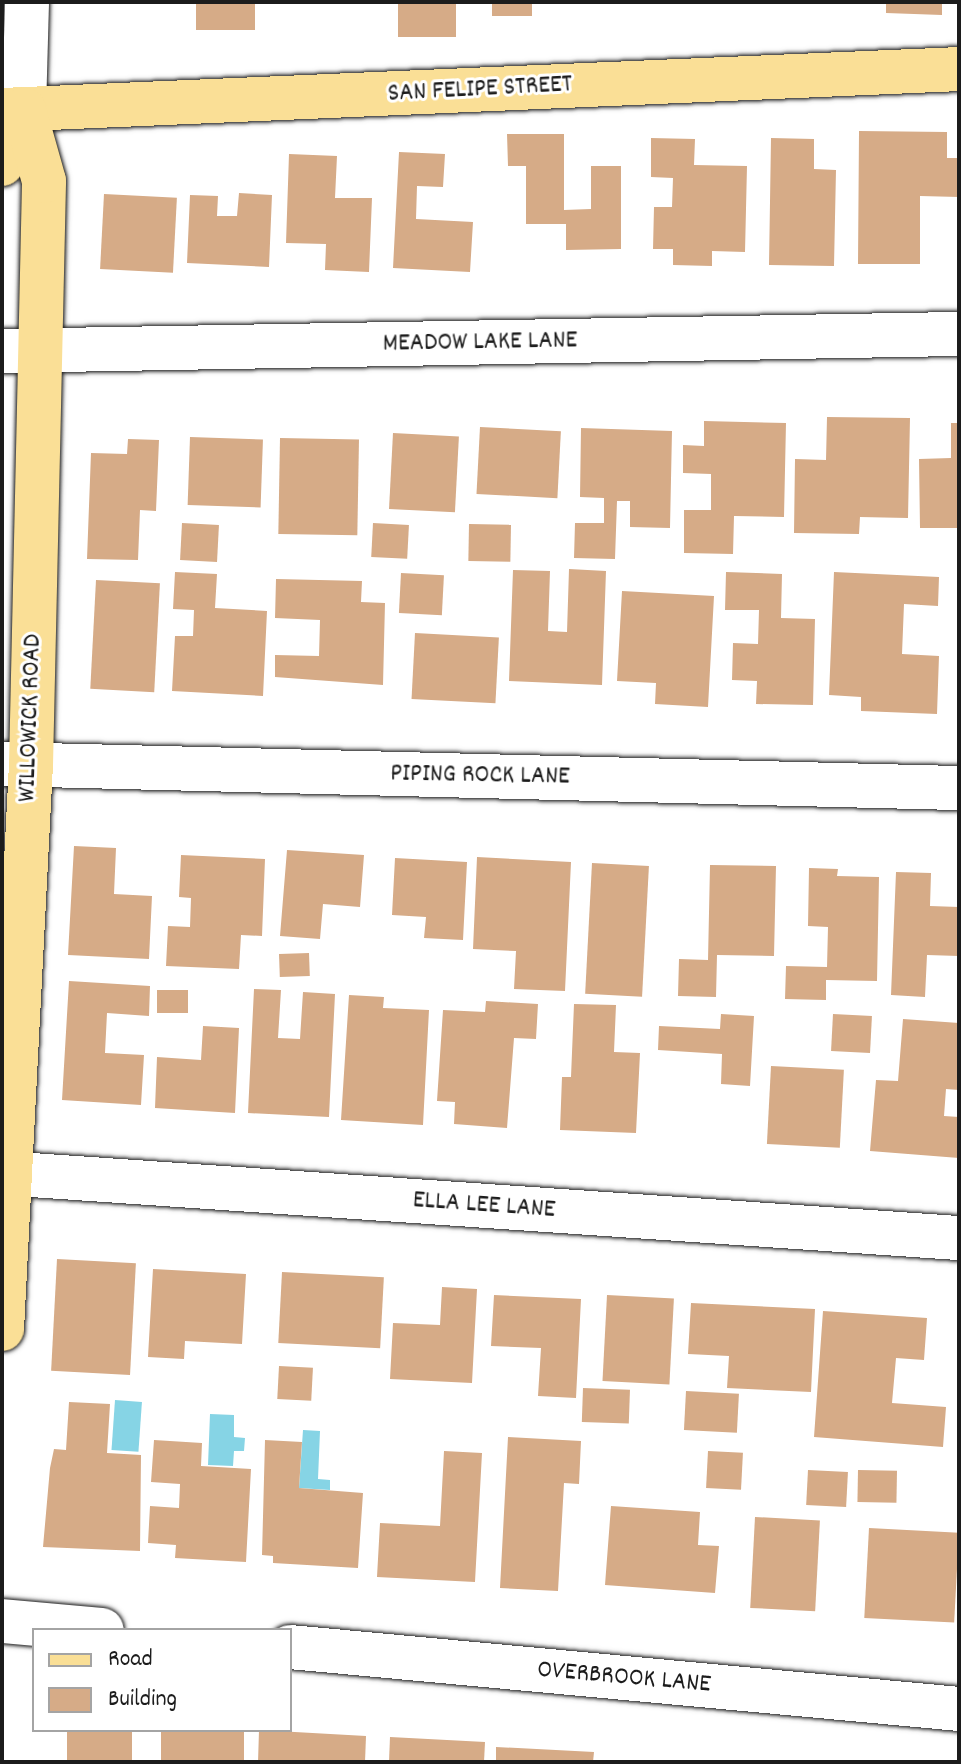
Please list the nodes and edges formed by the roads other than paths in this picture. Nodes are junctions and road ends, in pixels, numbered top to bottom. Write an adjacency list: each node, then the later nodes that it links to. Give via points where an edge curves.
1 (27, 2): 3 (street, WILLOWICK ROAD)
2 (959, 69): 3 (main road, SAN FELIPE STREET)
3 (13, 110): 4 (main road, WILLOWICK ROAD); 6 (main road, WILLOWICK ROAD, via 44,181)
4 (2, 164)
5 (959, 334): 6 (street, MEADOW LAKE LANE)
6 (21, 352): 7 (main road, WILLOWICK ROAD)
7 (16, 765): 8 (street, PIPING ROCK LANE); 9 (main road, WILLOWICK ROAD)
8 (959, 788)
9 (5, 1176): 10 (street, ELLA LEE LANE); 11 (main road, WILLOWICK ROAD)
10 (959, 1238)
11 (2, 1329)
12 (2, 1621): 13 (street)
13 (80, 1628)
14 (292, 1647): 15 (street, OVERBROOK LANE)
15 (959, 1709)

